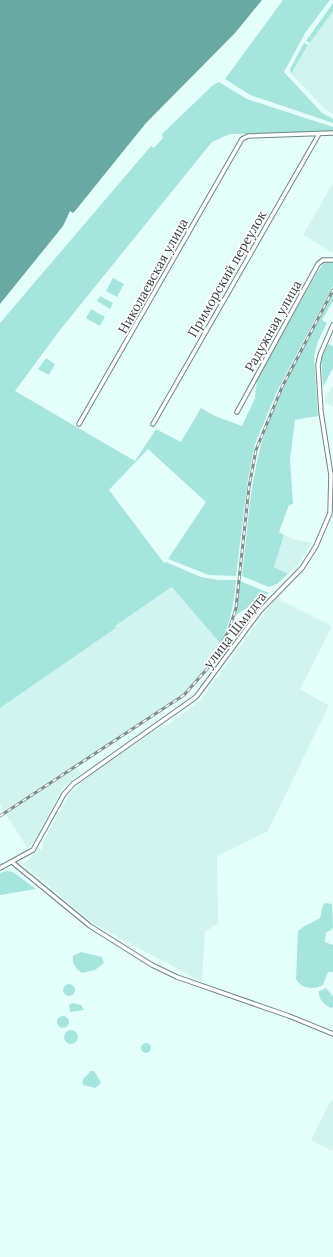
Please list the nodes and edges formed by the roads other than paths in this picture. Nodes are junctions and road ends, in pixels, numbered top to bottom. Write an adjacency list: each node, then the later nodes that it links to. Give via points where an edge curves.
1 (333, 133): 2 (street)
2 (319, 134): 6 (street, Николаевская улица, via 244,137); 7 (street, Приморский переулок)
3 (333, 260): 5 (street, Радужная улица, via 323,260 318,264)
4 (333, 325): 8 (street, улица Шмидта, via 321,351 318,365 321,412 331,475 330,513 316,546 302,568 260,611 196,697 73,784 64,794 33,850)
5 (237, 412)
6 (79, 424)
7 (153, 424)
8 (12, 862): 9 (street, улица Шмидта); 10 (street, via 90,926 152,965 177,977)
9 (0, 868)
10 (333, 1034)

